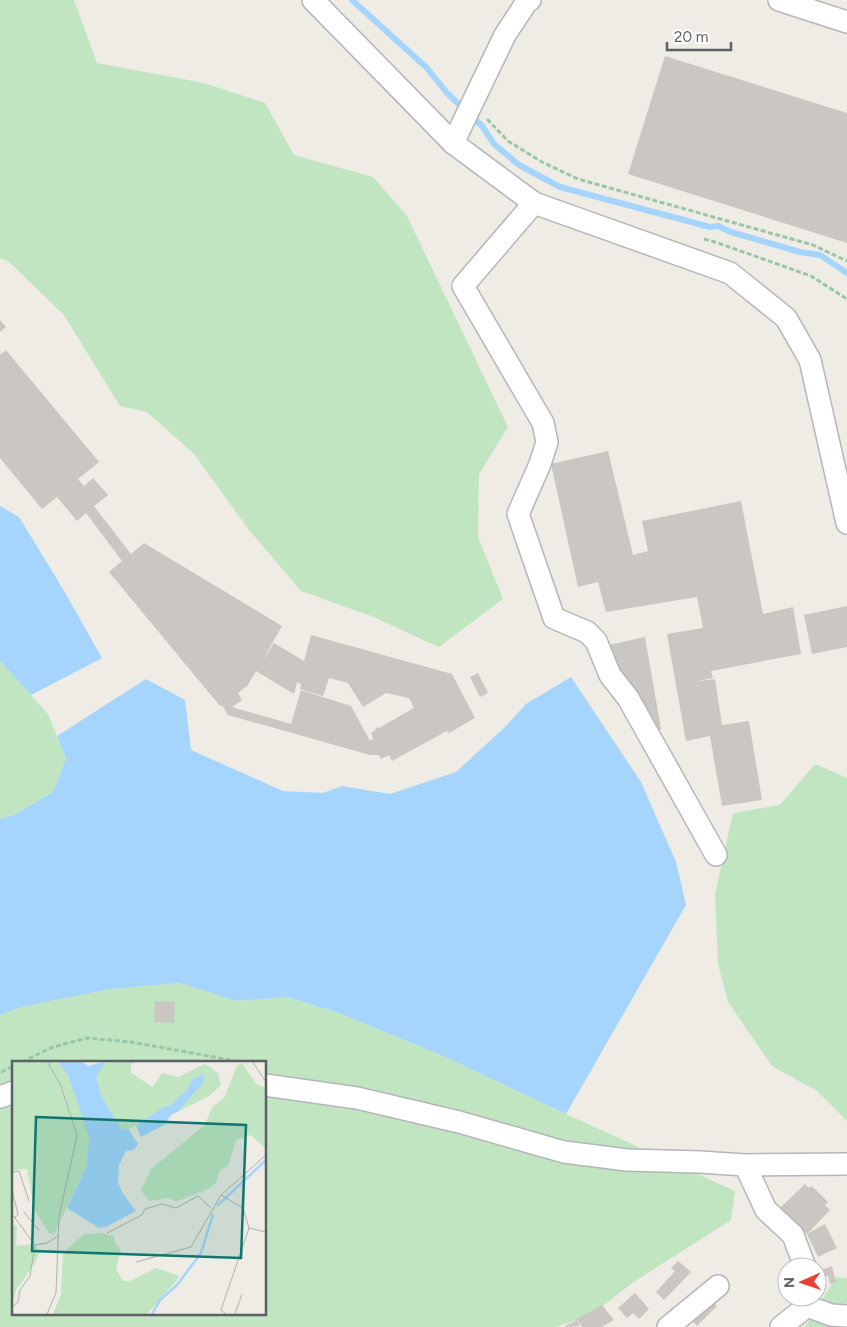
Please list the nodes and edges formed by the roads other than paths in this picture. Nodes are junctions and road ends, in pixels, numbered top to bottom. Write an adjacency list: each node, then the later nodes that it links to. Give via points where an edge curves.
1 (313, 0): 5 (street)
2 (530, 0): 5 (street, via 505,35)
3 (779, 0): 4 (street)
4 (847, 22)
5 (453, 143): 6 (street)
6 (534, 203): 7 (street, via 730,273 786,318 810,360); 8 (street, via 463,286 543,422 547,442 518,514 554,618 586,632 596,641 610,675 628,698)
7 (847, 523)
8 (716, 855)
9 (266, 1085): 13 (street, via 357,1098 459,1122 564,1152 627,1160)
10 (12, 1093): 11 (street)
11 (0, 1098)
12 (847, 1164): 13 (street)
13 (745, 1165): 14 (street, via 766,1210 793,1235)
14 (801, 1257)
15 (718, 1286): 19 (street)
16 (802, 1307): 20 (street)
17 (817, 1307): 18 (street, via 832,1315)
18 (847, 1316)
19 (668, 1327)
20 (781, 1327)

